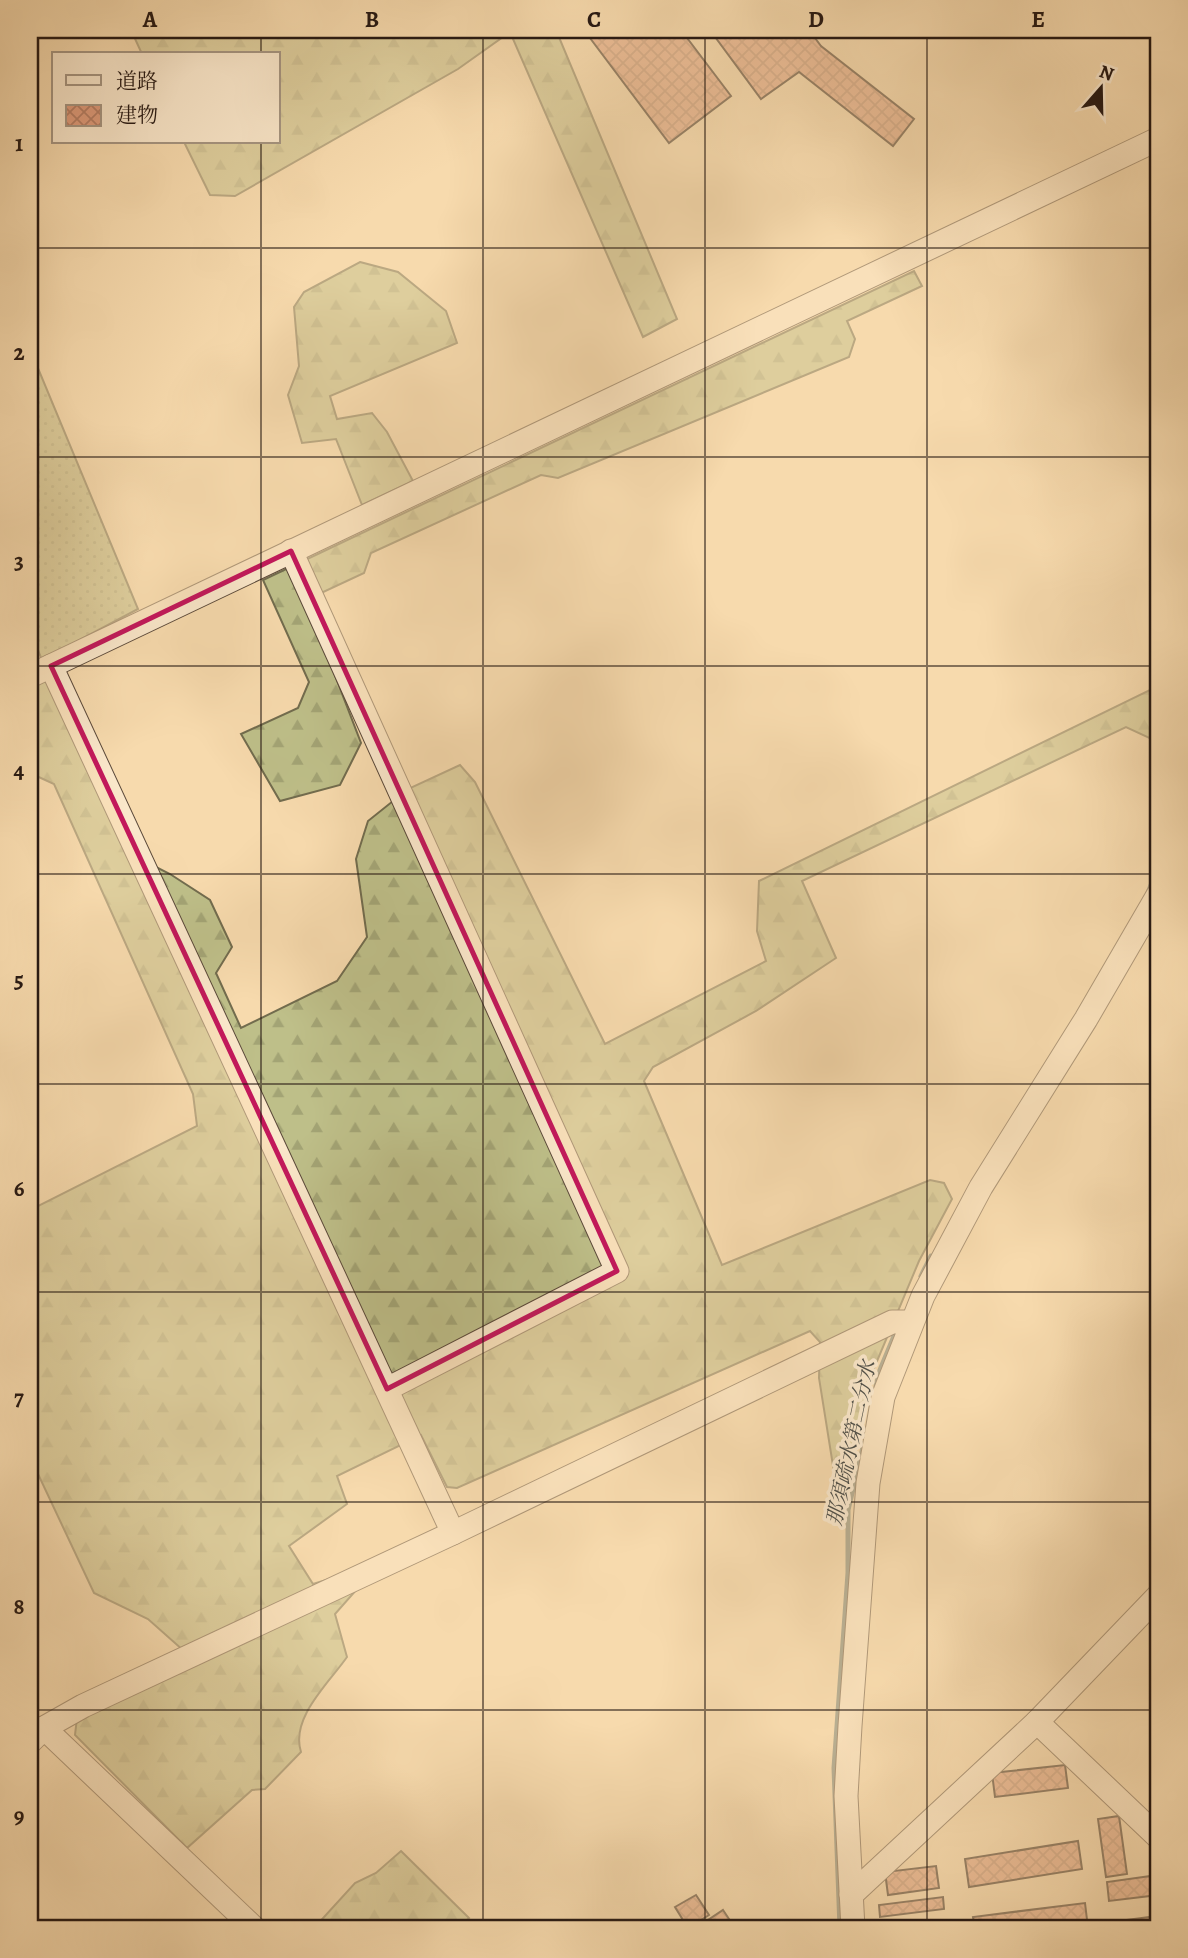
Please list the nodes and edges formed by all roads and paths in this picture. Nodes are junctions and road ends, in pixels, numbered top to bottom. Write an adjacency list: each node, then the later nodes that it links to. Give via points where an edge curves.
1 (1158, 139): 2 (street)
2 (291, 551): 3 (street); 7 (street, via 617,1271)
3 (51, 666): 4 (street); 7 (street)
4 (30, 676)
5 (1158, 895): 6 (street, via 981,1187)
6 (911, 1322): 8 (street, via 892,1322); 13 (street, via 883,1397 868,1483 846,1796)
7 (387, 1390): 8 (street)
8 (453, 1533): 11 (street, via 83,1706)
9 (1158, 1596): 10 (street)
10 (1037, 1722): 12 (street); 13 (street)
11 (37, 1735): 14 (street)
12 (1158, 1837)
13 (851, 1895): 15 (street)
14 (254, 1928)
15 (853, 1928)

